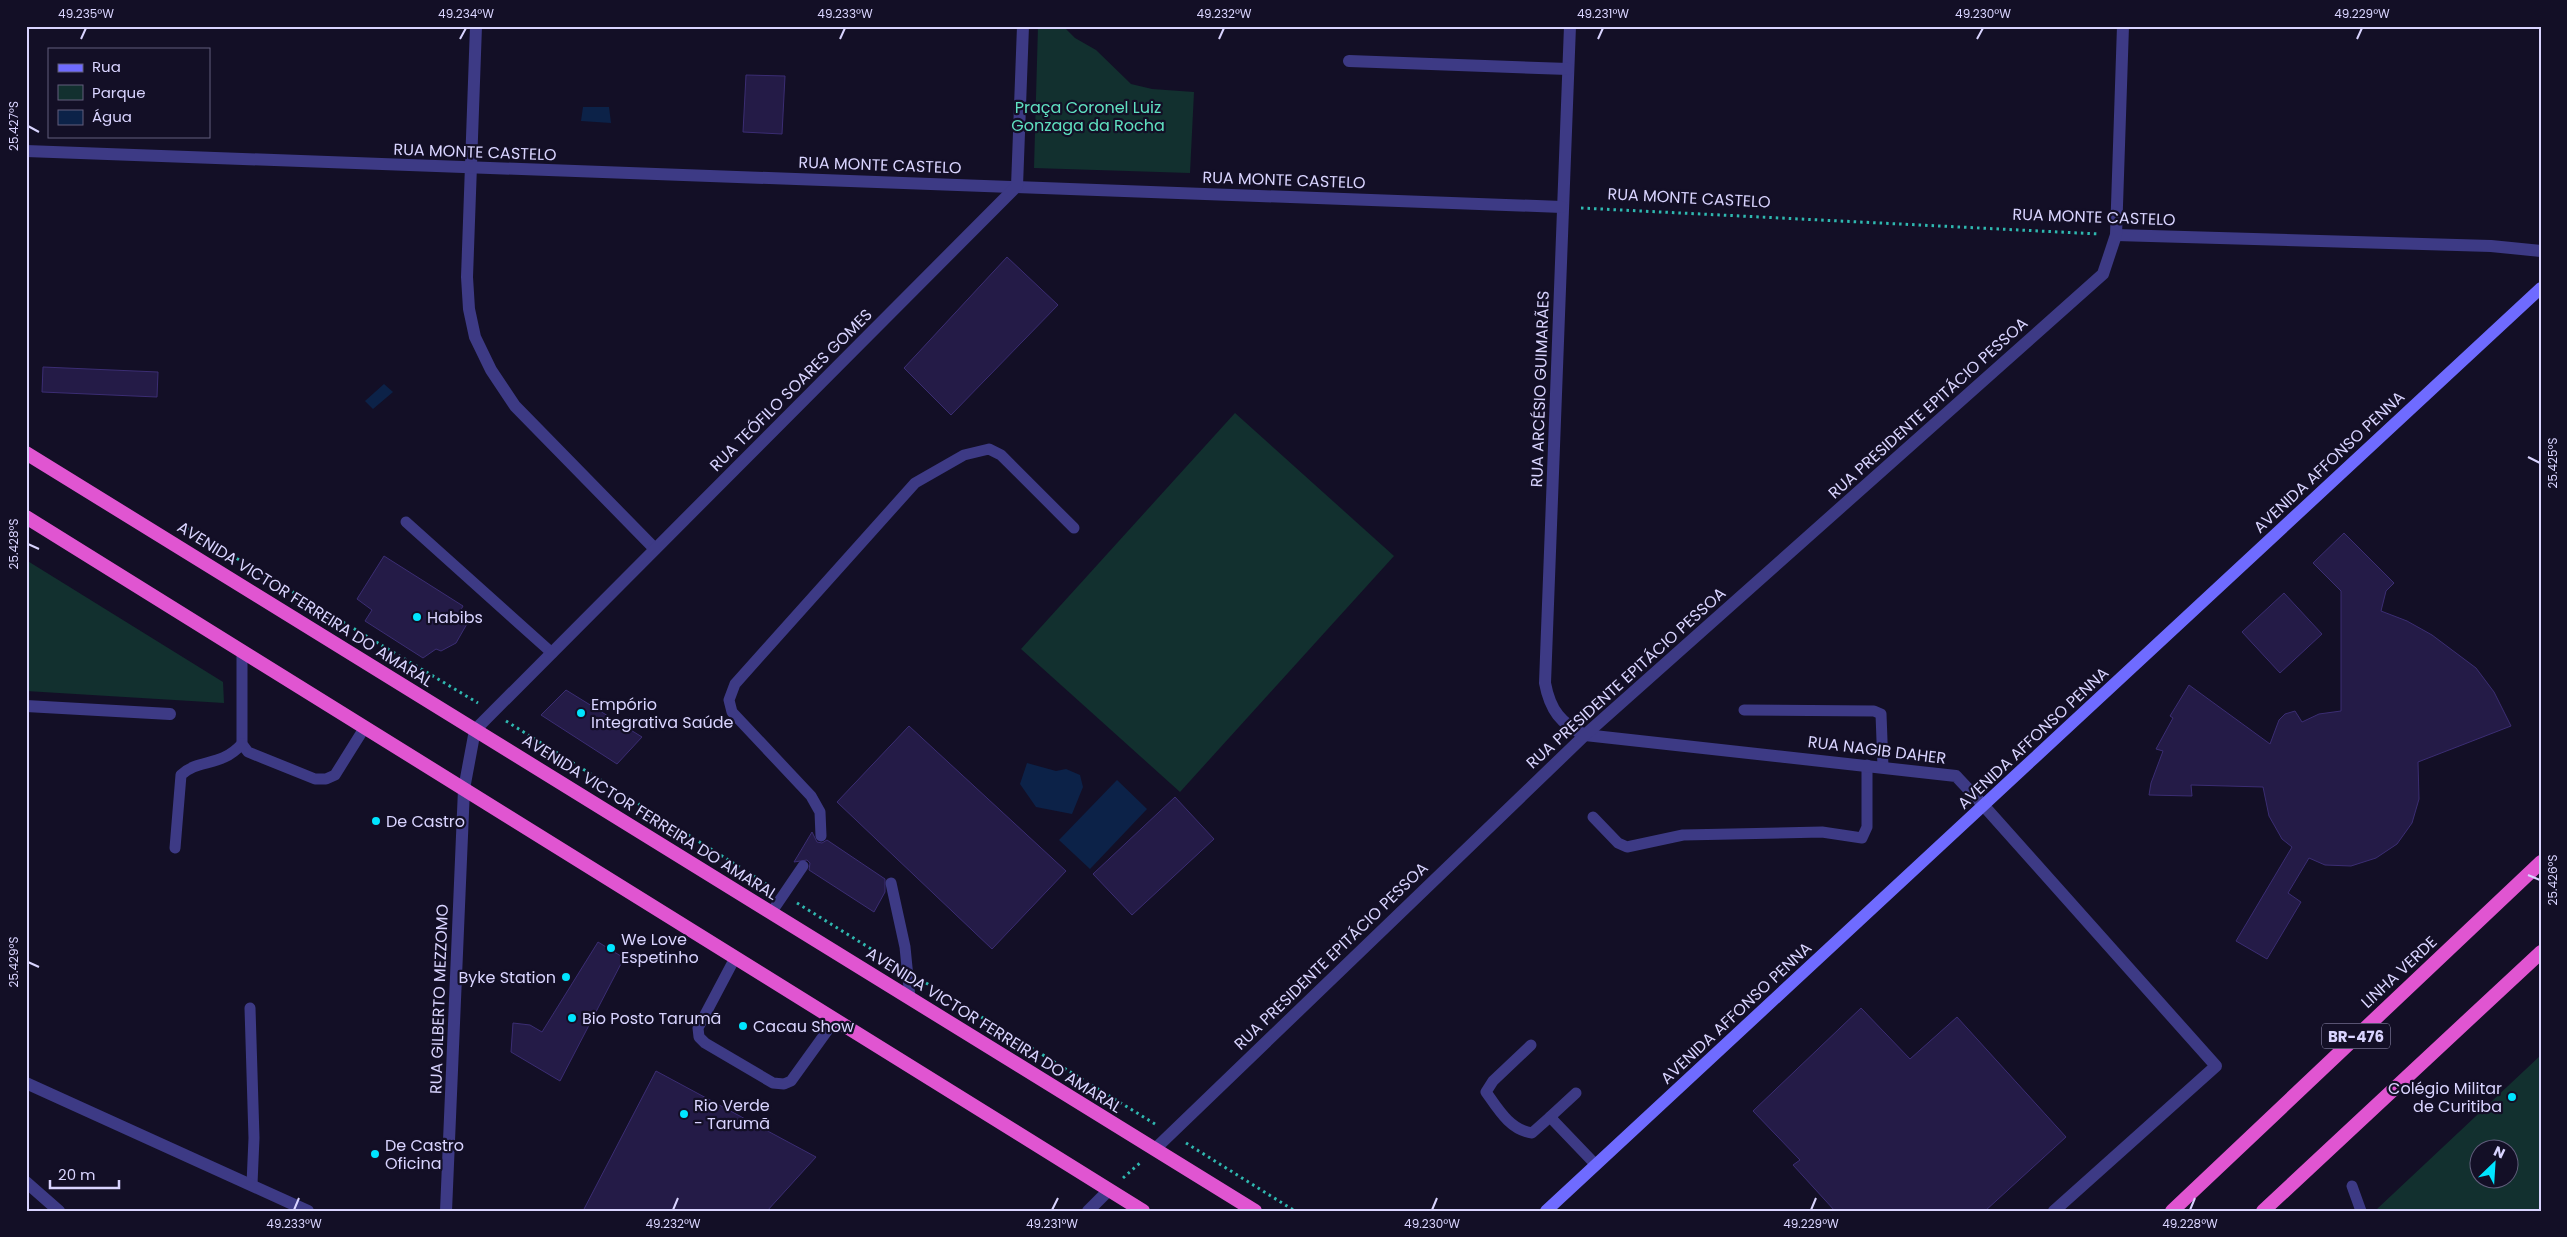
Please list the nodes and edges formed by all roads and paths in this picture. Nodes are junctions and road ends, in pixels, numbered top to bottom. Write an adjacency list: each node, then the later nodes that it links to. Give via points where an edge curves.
1 (476, 26): 8 (street)
2 (1023, 26): 9 (street)
3 (1570, 26): 6 (street, RUA ARCÉSIO GUIMARÃES)
4 (2123, 26): 11 (street, RUA PRESIDENTE EPITÁCIO PESSOA)
5 (1349, 61): 6 (street)
6 (1568, 69): 10 (street, RUA ARCÉSIO GUIMARÃES)
7 (26, 151): 8 (street, RUA MONTE CASTELO)
8 (471, 169): 9 (street, RUA MONTE CASTELO); 19 (street, via 467,277 475,337 491,370 515,406)
9 (1017, 186): 10 (street, RUA MONTE CASTELO); 19 (street, RUA TEÓFILO SOARES GOMES)
10 (1562, 207): 11 (path, RUA MONTE CASTELO); 28 (street, RUA ARCÉSIO GUIMARÃES, via 1545,683 1556,716)
11 (2116, 235): 12 (street, RUA MONTE CASTELO, via 2481,246); 28 (street, RUA PRESIDENTE EPITÁCIO PESSOA, via 2103,274)
12 (2541, 251)
13 (2541, 288): 33 (main road, AVENIDA AFFONSO PENNA)
14 (26, 453): 27 (highway, AVENIDA VICTOR FERREIRA DO AMARAL)
15 (26, 517): 20 (highway)
16 (406, 522): 21 (lane)
17 (180, 524): 24 (path)
18 (1074, 528): 35 (lane, via 1001,454 989,449 964,455 915,483 735,684 729,700 732,712 811,796 820,812)
19 (655, 549): 21 (street, RUA TEÓFILO SOARES GOMES)
20 (242, 651): 26 (highway); 29 (lane)
21 (552, 653): 24 (street, RUA TEÓFILO SOARES GOMES)
22 (26, 706): 25 (street)
23 (1744, 710): 31 (lane, via 1874,711 1881,714)
24 (493, 712): 27 (street, RUA TEÓFILO SOARES GOMES); 40 (path)
25 (170, 714)
26 (365, 727): 29 (lane, via 335,775 326,779 315,778 248,752); 32 (highway)
27 (475, 730): 32 (street, RUA GILBERTO MEZZOMO); 41 (highway, AVENIDA VICTOR FERREIRA DO AMARAL)
28 (1585, 735): 30 (street, RUA NAGIB DAHER); 54 (street, RUA PRESIDENTE EPITÁCIO PESSOA)
29 (242, 744): 36 (lane, via 231,755 188,769 181,775)
30 (1867, 765): 31 (street, RUA NAGIB DAHER); 34 (lane, via 1867,827 1862,838 1822,832 1683,835 1628,847 1618,843)
31 (1883, 767): 33 (street, RUA NAGIB DAHER, via 1956,776)
32 (464, 789): 43 (highway); 62 (street, RUA GILBERTO MEZZOMO)
33 (1984, 806): 55 (main road, AVENIDA AFFONSO PENNA); 68 (street, RUA NAGIB DAHER, via 2216,1066)
34 (1593, 817)
35 (821, 836)
36 (175, 848)
37 (2541, 862): 69 (highway, LINHA VERDE / BR-476)
38 (803, 866): 40 (lane)
39 (891, 883): 44 (lane)
40 (784, 895): 41 (lane); 44 (path)
41 (771, 913): 45 (highway, AVENIDA VICTOR FERREIRA DO AMARAL)
42 (2541, 952): 70 (highway)
43 (736, 958): 47 (highway); 47 (lane, via 698,1028 699,1037 705,1044 773,1083 784,1084 791,1081)
44 (908, 973): 45 (lane); 51 (path)
45 (910, 998): 54 (highway, AVENIDA VICTOR FERREIRA DO AMARAL)
46 (250, 1008): 57 (lane, via 254,1138)
47 (836, 1020): 59 (highway)
48 (1532, 1045): 52 (lane, via 1493,1080 1486,1092 1520,1132 1532,1133)
49 (26, 1084): 57 (street)
50 (1576, 1093): 52 (lane)
51 (1143, 1117)
52 (1550, 1117): 55 (lane)
53 (1195, 1148): 66 (path)
54 (1155, 1149): 59 (path); 65 (highway, AVENIDA VICTOR FERREIRA DO AMARAL)
55 (1596, 1165): 67 (main road, AVENIDA AFFONSO PENNA)
56 (26, 1182): 60 (street)
57 (252, 1184): 61 (street)
58 (2352, 1186): 71 (lane)
59 (1109, 1190): 63 (street); 64 (highway)
60 (59, 1211)
61 (308, 1211)
62 (446, 1211)
63 (1088, 1211)
64 (1143, 1211)
65 (1255, 1211)
66 (1295, 1211)
67 (1546, 1211)
68 (2054, 1211)
69 (2172, 1211)
70 (2263, 1211)
71 (2361, 1211)

